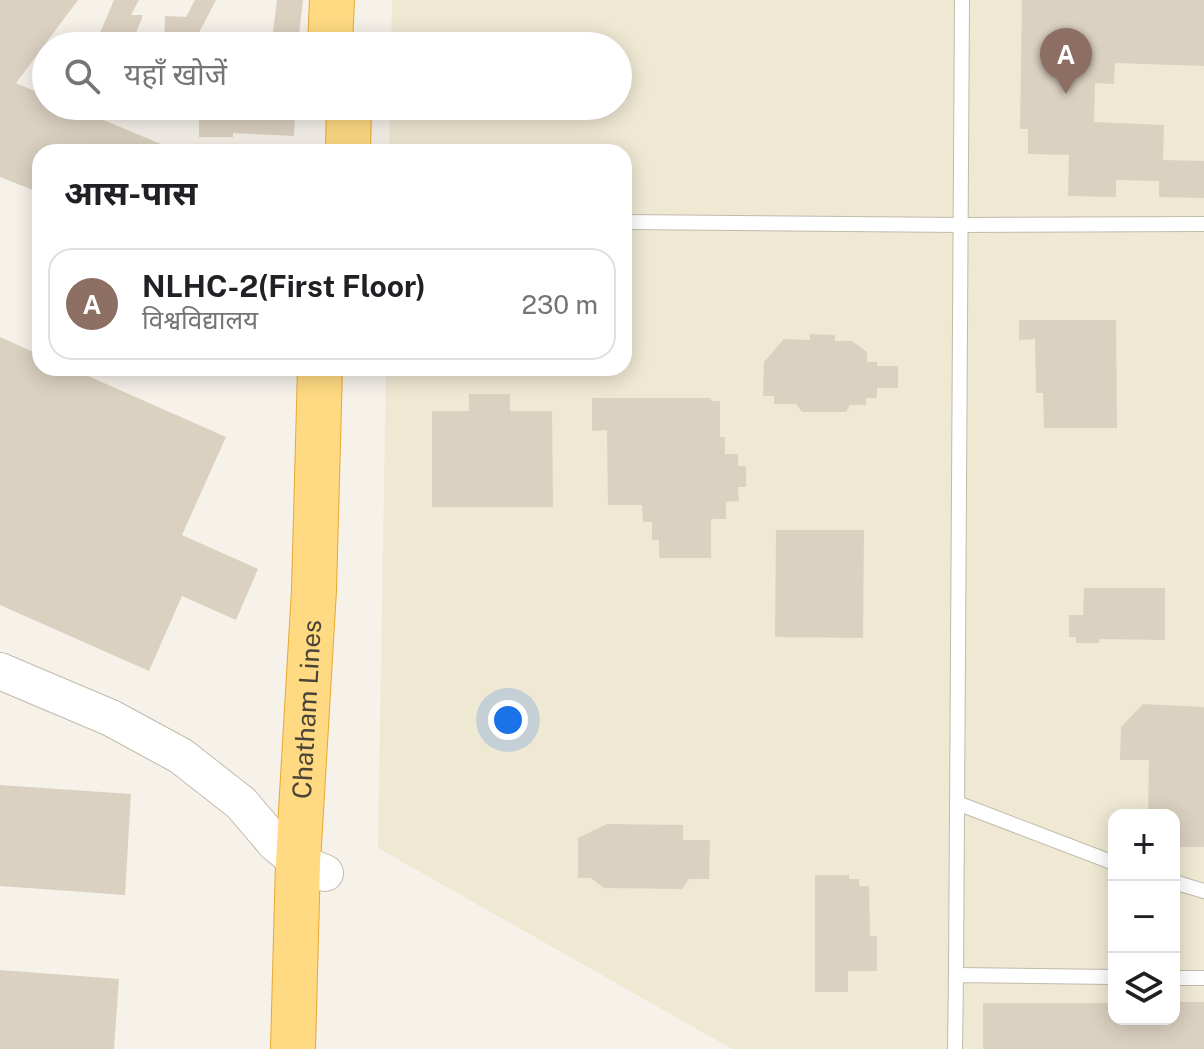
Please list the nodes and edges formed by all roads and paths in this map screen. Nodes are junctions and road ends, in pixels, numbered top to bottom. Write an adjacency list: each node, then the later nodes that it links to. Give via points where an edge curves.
1 (332, 0): 4 (highway)
2 (353, 0): 5 (highway)
3 (962, 0): 12 (lane)
4 (331, 32)
5 (352, 32)
6 (328, 120): 8 (highway)
7 (349, 120): 9 (highway)
8 (327, 144)
9 (348, 144)
10 (632, 222): 12 (lane)
11 (1204, 224): 12 (lane)
12 (960, 225): 16 (lane)
13 (320, 376): 18 (highway, Chatham Lines)
14 (340, 376): 18 (highway, Chatham Lines)
15 (0, 671): 18 (street, via 111,718 181,756 241,803 275,843)
16 (957, 803): 17 (lane); 21 (lane)
17 (1108, 861)
18 (312, 868): 25 (highway, Chatham Lines); 26 (highway, Chatham Lines)
19 (1180, 884): 20 (lane)
20 (1204, 891)
21 (956, 975): 22 (lane); 27 (lane)
22 (1108, 977)
23 (1180, 978): 24 (lane)
24 (1204, 978)
25 (293, 1049)
26 (317, 1049)
27 (955, 1049)

